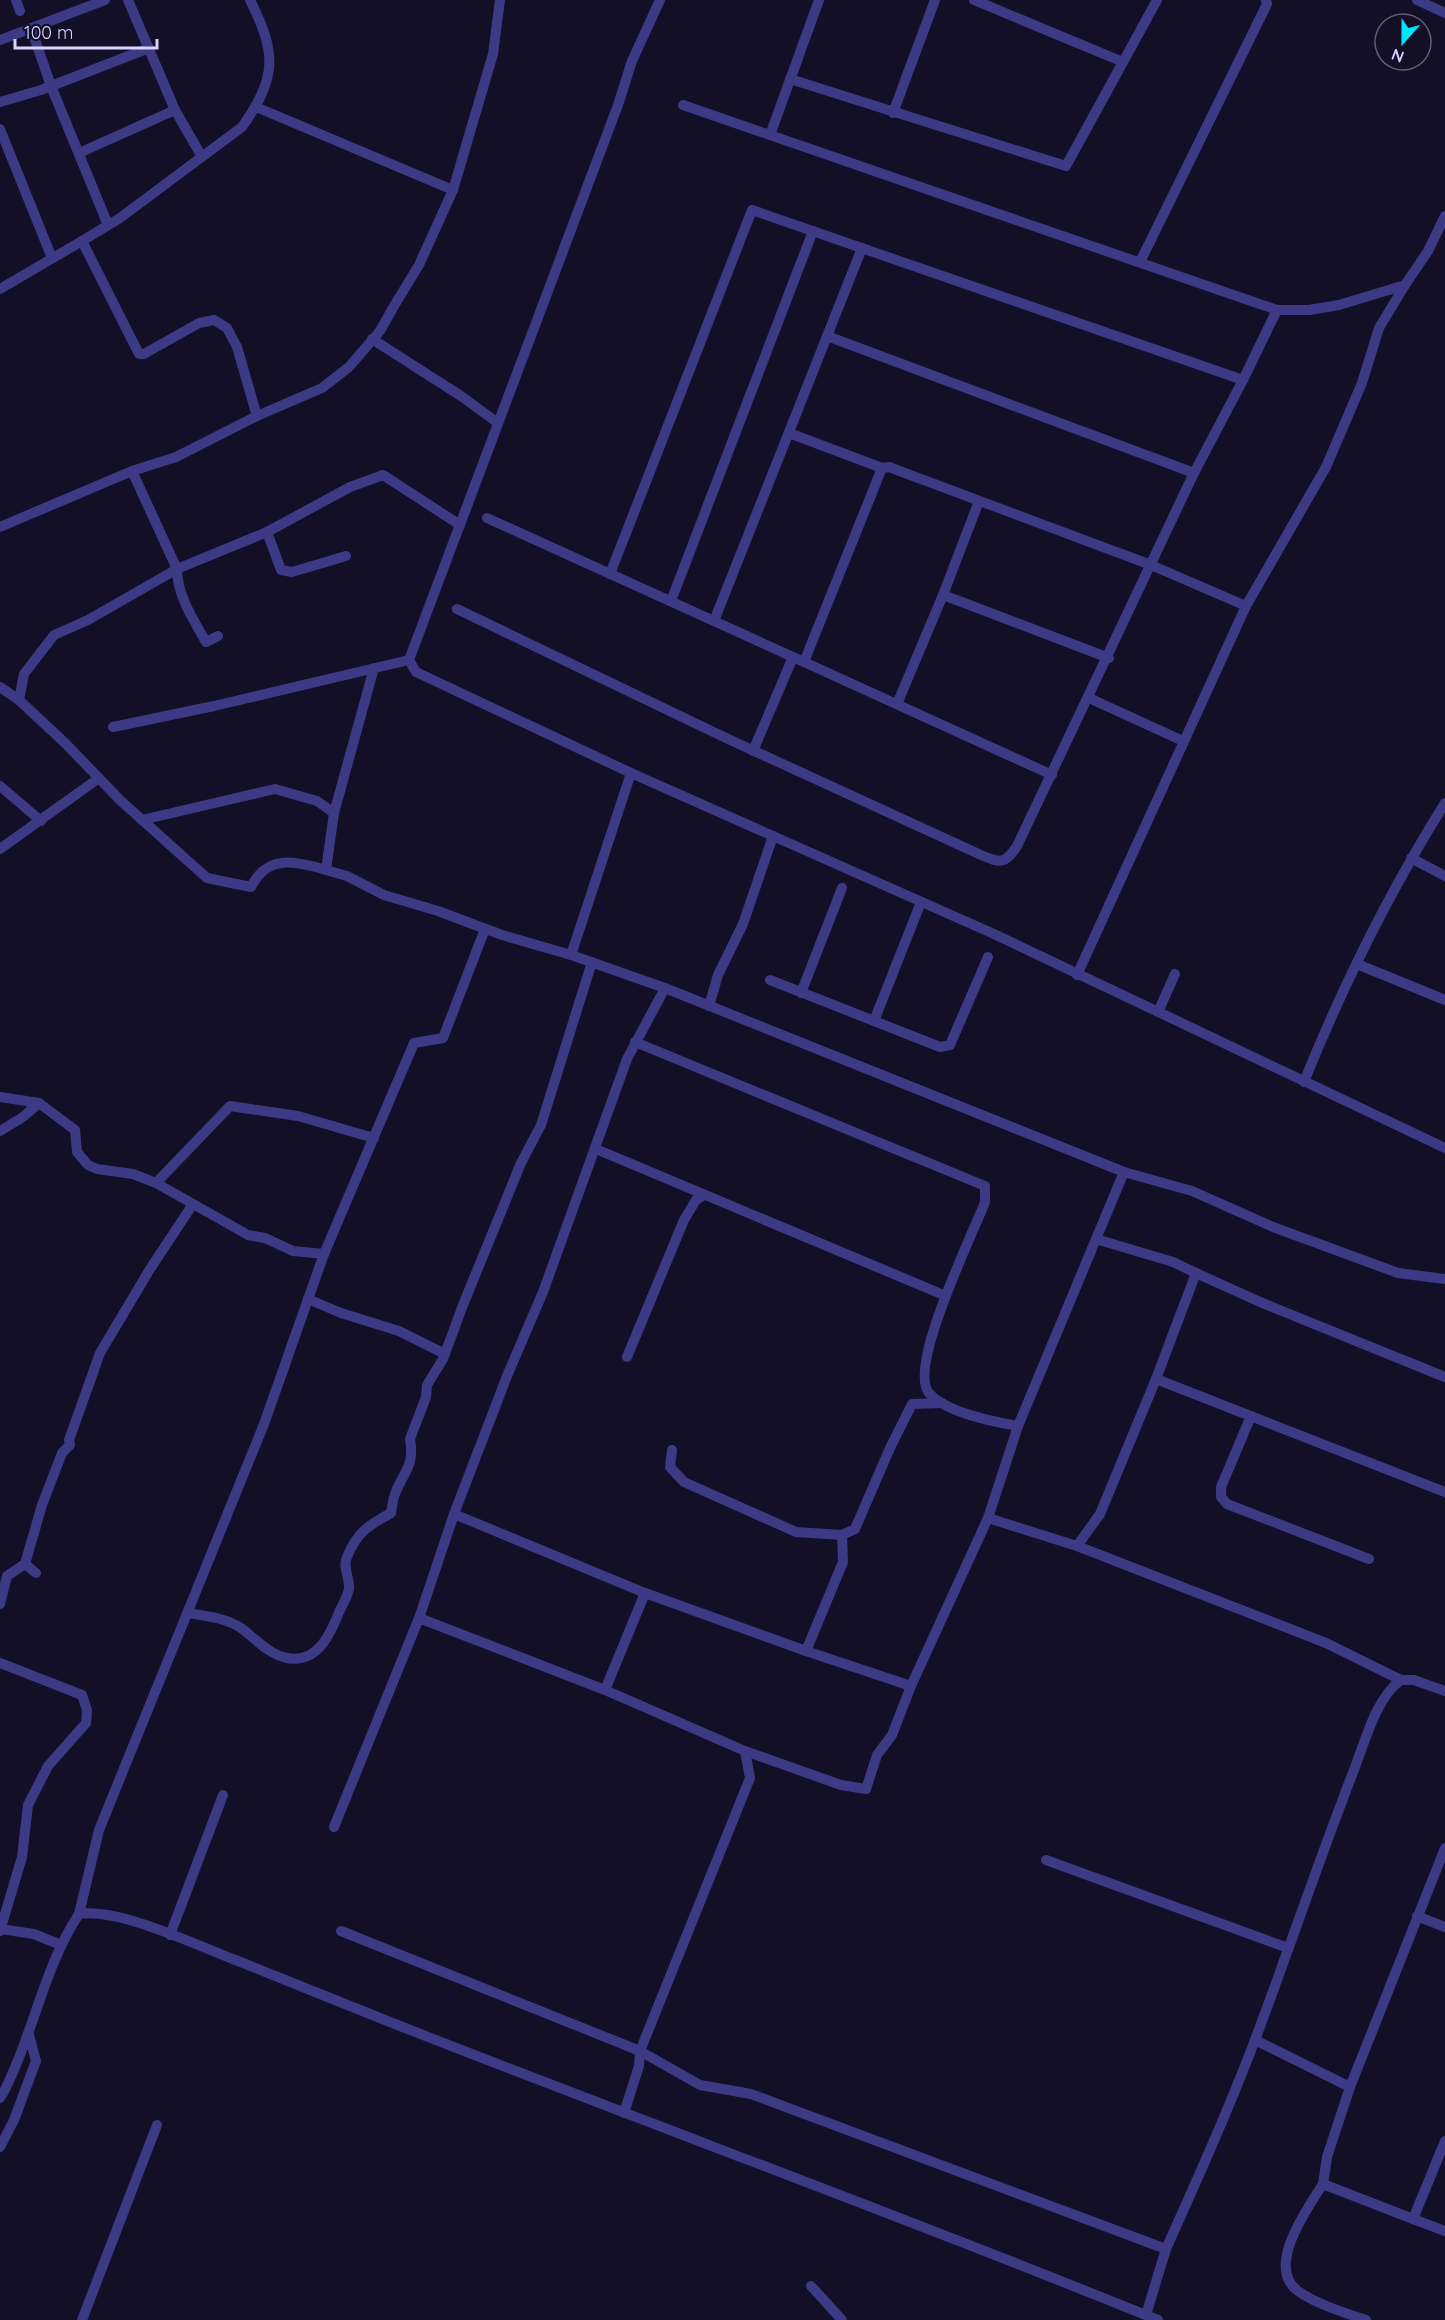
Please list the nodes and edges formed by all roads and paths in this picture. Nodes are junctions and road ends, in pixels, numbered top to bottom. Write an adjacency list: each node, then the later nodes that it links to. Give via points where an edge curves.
1 (15, 0): 13 (street)
2 (105, 0): 15 (street)
3 (128, 0): 17 (street)
4 (250, 0): 23 (street, via 263,26 270,64)
5 (500, 0): 30 (street, via 493,54)
6 (660, 0): 45 (street, via 632,61)
7 (819, 0): 19 (street)
8 (935, 0): 25 (street)
9 (974, 0): 18 (street)
10 (1157, 0): 18 (street)
11 (1266, 0): 37 (street)
12 (1417, 0): 14 (street)
13 (20, 11)
14 (1445, 13)
15 (31, 28): 16 (street); 20 (street)
16 (0, 40)
17 (149, 48): 20 (street); 24 (street)
18 (1123, 62): 25 (street, via 1066,166)
19 (790, 79): 25 (street); 27 (street)
20 (51, 86): 21 (street); 28 (street)
21 (0, 102)
22 (683, 105): 27 (street)
23 (256, 107): 29 (street, via 242,127); 30 (street)
24 (175, 110): 28 (street); 29 (street)
25 (893, 113)
26 (0, 129): 36 (street)
27 (770, 135): 37 (street)
28 (79, 153): 32 (street)
29 (202, 157): 32 (street)
30 (453, 190): 42 (street, via 419,265)
31 (1445, 216): 38 (street)
32 (108, 225): 34 (street)
33 (813, 231): 35 (street); 58 (street, via 752,210); 60 (street)
34 (82, 241): 36 (street); 44 (street, via 140,354 200,323 214,320 227,328 237,347)
35 (862, 248): 41 (street); 43 (street)
36 (52, 258): 39 (street)
37 (1140, 262): 40 (street)
38 (1405, 285): 40 (street, via 1339,305); 61 (street, via 1380,328 1362,383 1326,467)
39 (0, 289)
40 (1276, 310): 43 (street)
41 (827, 336): 46 (street); 49 (street)
42 (372, 339): 44 (street, via 349,367 322,388); 45 (street)
43 (1243, 380): 49 (street)
44 (258, 416): 48 (street, via 176,457)
45 (498, 423): 52 (street)
46 (789, 433): 47 (street); 63 (street)
47 (882, 468): 50 (street, via 889,467); 68 (street)
48 (132, 471): 53 (street); 57 (street)
49 (1194, 474): 56 (street)
50 (978, 501): 56 (street); 59 (street)
51 (488, 518): 58 (street)
52 (460, 525): 54 (street, via 383,475 350,487); 67 (street)
53 (0, 527)
54 (267, 532): 55 (street, via 281,570 292,572); 57 (street)
55 (346, 556)
56 (1151, 565): 61 (street); 66 (street)
57 (177, 568): 64 (street, via 177,582 206,642); 72 (street, via 88,620 54,635 24,674)
58 (610, 574): 60 (street)
59 (943, 595): 66 (street); 73 (street)
60 (671, 602): 63 (street)
61 (1246, 606): 75 (street)
62 (457, 609): 76 (street)
63 (714, 621): 65 (street)
64 (218, 636)
65 (793, 657): 68 (street); 76 (street)
66 (1108, 657): 71 (street)
67 (409, 660): 69 (street); 77 (street, via 416,672)
68 (804, 662): 73 (street)
69 (374, 668): 74 (street); 82 (street)
70 (0, 687): 72 (street)
71 (1089, 698): 75 (street); 78 (street)
72 (19, 700): 79 (street)
73 (897, 704): 78 (street)
74 (113, 727)
75 (1183, 741): 98 (street)
76 (753, 750): 78 (street, via 996,861 1012,854)
77 (631, 773): 85 (street); 93 (street)
78 (1052, 775)
79 (99, 778): 83 (street); 84 (street)
80 (0, 786): 84 (street)
81 (1445, 803): 87 (street)
82 (334, 813): 83 (street, via 316,801 275,789); 88 (street)
83 (142, 820): 88 (street, via 207,878 251,887 255,878 275,862 301,862)
84 (41, 821): 86 (street)
85 (773, 836): 91 (street); 103 (street)
86 (0, 849)
87 (1411, 858): 89 (street); 96 (street)
88 (326, 870): 92 (street, via 384,895)
89 (1445, 876)
90 (842, 888): 101 (street)
91 (921, 902): 98 (street); 105 (street)
92 (485, 929): 93 (street); 111 (street, via 442,1038 414,1043)
93 (571, 955): 95 (street)
94 (988, 957): 105 (street, via 950,1045 940,1047)
95 (592, 962): 100 (street); 124 (street, via 541,1125 521,1162)
96 (1357, 964): 102 (street); 107 (street)
97 (1175, 974): 104 (street)
98 (1077, 975): 104 (street)
99 (770, 980): 101 (street)
100 (665, 988): 103 (street); 106 (street)
101 (801, 993): 105 (street)
102 (1445, 1000)
103 (709, 1006): 114 (street)
104 (1158, 1011): 107 (street)
105 (874, 1021)
106 (635, 1042): 113 (street); 122 (street, via 985,1186 985,1202)
107 (1304, 1082): 112 (street)
108 (0, 1097): 109 (street)
109 (39, 1103): 110 (street); 115 (street, via 75,1130 77,1152 88,1165)
110 (0, 1131)
111 (374, 1138): 115 (street, via 298,1116 230,1106); 119 (street)
112 (1445, 1148)
113 (596, 1149): 116 (street); 133 (street)
114 (1125, 1172): 118 (street); 121 (street, via 1192,1191 1273,1227 1398,1273)
115 (156, 1183): 117 (street)
116 (704, 1195): 122 (street); 125 (street, via 696,1200 684,1220)
117 (193, 1204): 119 (street, via 248,1235 293,1251); 138 (street, via 100,1353 70,1445 62,1453 42,1505)
118 (1096, 1239): 120 (street, via 1173,1262); 130 (street)
119 (324, 1254): 123 (street)
120 (1196, 1273): 126 (street); 127 (street)
121 (1445, 1279)
122 (946, 1296): 128 (street, via 925,1359 924,1379 928,1392)
123 (308, 1299): 124 (street, via 399,1332); 142 (street, via 264,1424)
124 (445, 1354): 142 (street, via 428,1385 410,1439 408,1471 395,1493 391,1513 357,1535 345,1560 349,1588 321,1648 290,1659 268,1651 239,1627)
125 (627, 1357)
126 (1445, 1377)
127 (1156, 1380): 129 (street); 136 (street, via 1100,1514)
128 (942, 1403): 130 (street, via 984,1420); 135 (street, via 912,1404 855,1529)
129 (1251, 1416): 132 (street); 137 (street, via 1221,1487 1221,1497 1227,1504)
130 (1018, 1426): 134 (street)
131 (672, 1450): 135 (street, via 670,1467 684,1482 796,1532)
132 (1445, 1492)
133 (454, 1514): 140 (street); 143 (street)
134 (988, 1518): 136 (street); 147 (street)
135 (842, 1535): 144 (street, via 843,1562)
136 (1077, 1546): 146 (street, via 1326,1643)
137 (1369, 1559)
138 (24, 1564): 139 (street); 141 (street, via 8,1576)
139 (36, 1573)
140 (645, 1593): 144 (street); 148 (street)
141 (0, 1604)
142 (188, 1612): 155 (street, via 99,1830)
143 (419, 1618): 148 (street); 152 (street)
144 (806, 1651): 147 (street)
145 (0, 1663): 158 (street, via 82,1695 87,1710 86,1724 48,1766 28,1806 22,1857)
146 (1401, 1680): 149 (street, via 1414,1680); 162 (street, via 1381,1704)
147 (911, 1686): 150 (street, via 892,1735 877,1755 866,1789 841,1785)
148 (605, 1690): 150 (street)
149 (1445, 1691)
150 (745, 1750): 165 (street, via 750,1778)
151 (223, 1796): 160 (street)
152 (334, 1827)
153 (1445, 1848): 156 (street)
154 (1046, 1860): 162 (street)
155 (79, 1914): 160 (street, via 112,1915); 161 (street)
156 (1417, 1916): 157 (street); 166 (street)
157 (1445, 1927)
158 (0, 1930): 161 (street, via 34,1934)
159 (341, 1931): 165 (street)
160 (170, 1935): 168 (street)
161 (61, 1945): 163 (street)
162 (1287, 1947): 164 (street)
163 (29, 2035): 167 (street); 171 (street, via 36,2061)
164 (1255, 2040): 166 (street); 175 (street)
165 (640, 2051): 168 (street); 175 (street, via 700,2085 752,2094)
166 (1350, 2087): 172 (street, via 1327,2157)
167 (0, 2098)
168 (624, 2113): 177 (street)
169 (157, 2125): 178 (street)
170 (1445, 2141): 173 (street)
171 (0, 2147)
172 (1323, 2184): 173 (street); 181 (street, via 1285,2256 1285,2274 1296,2290 1325,2306)
173 (1413, 2219): 174 (street)
174 (1445, 2231)
175 (1166, 2249): 177 (street)
176 (810, 2286): 179 (street)
177 (1146, 2315): 180 (street)
178 (82, 2320)
179 (842, 2320)
180 (1158, 2320)
181 (1366, 2320)

